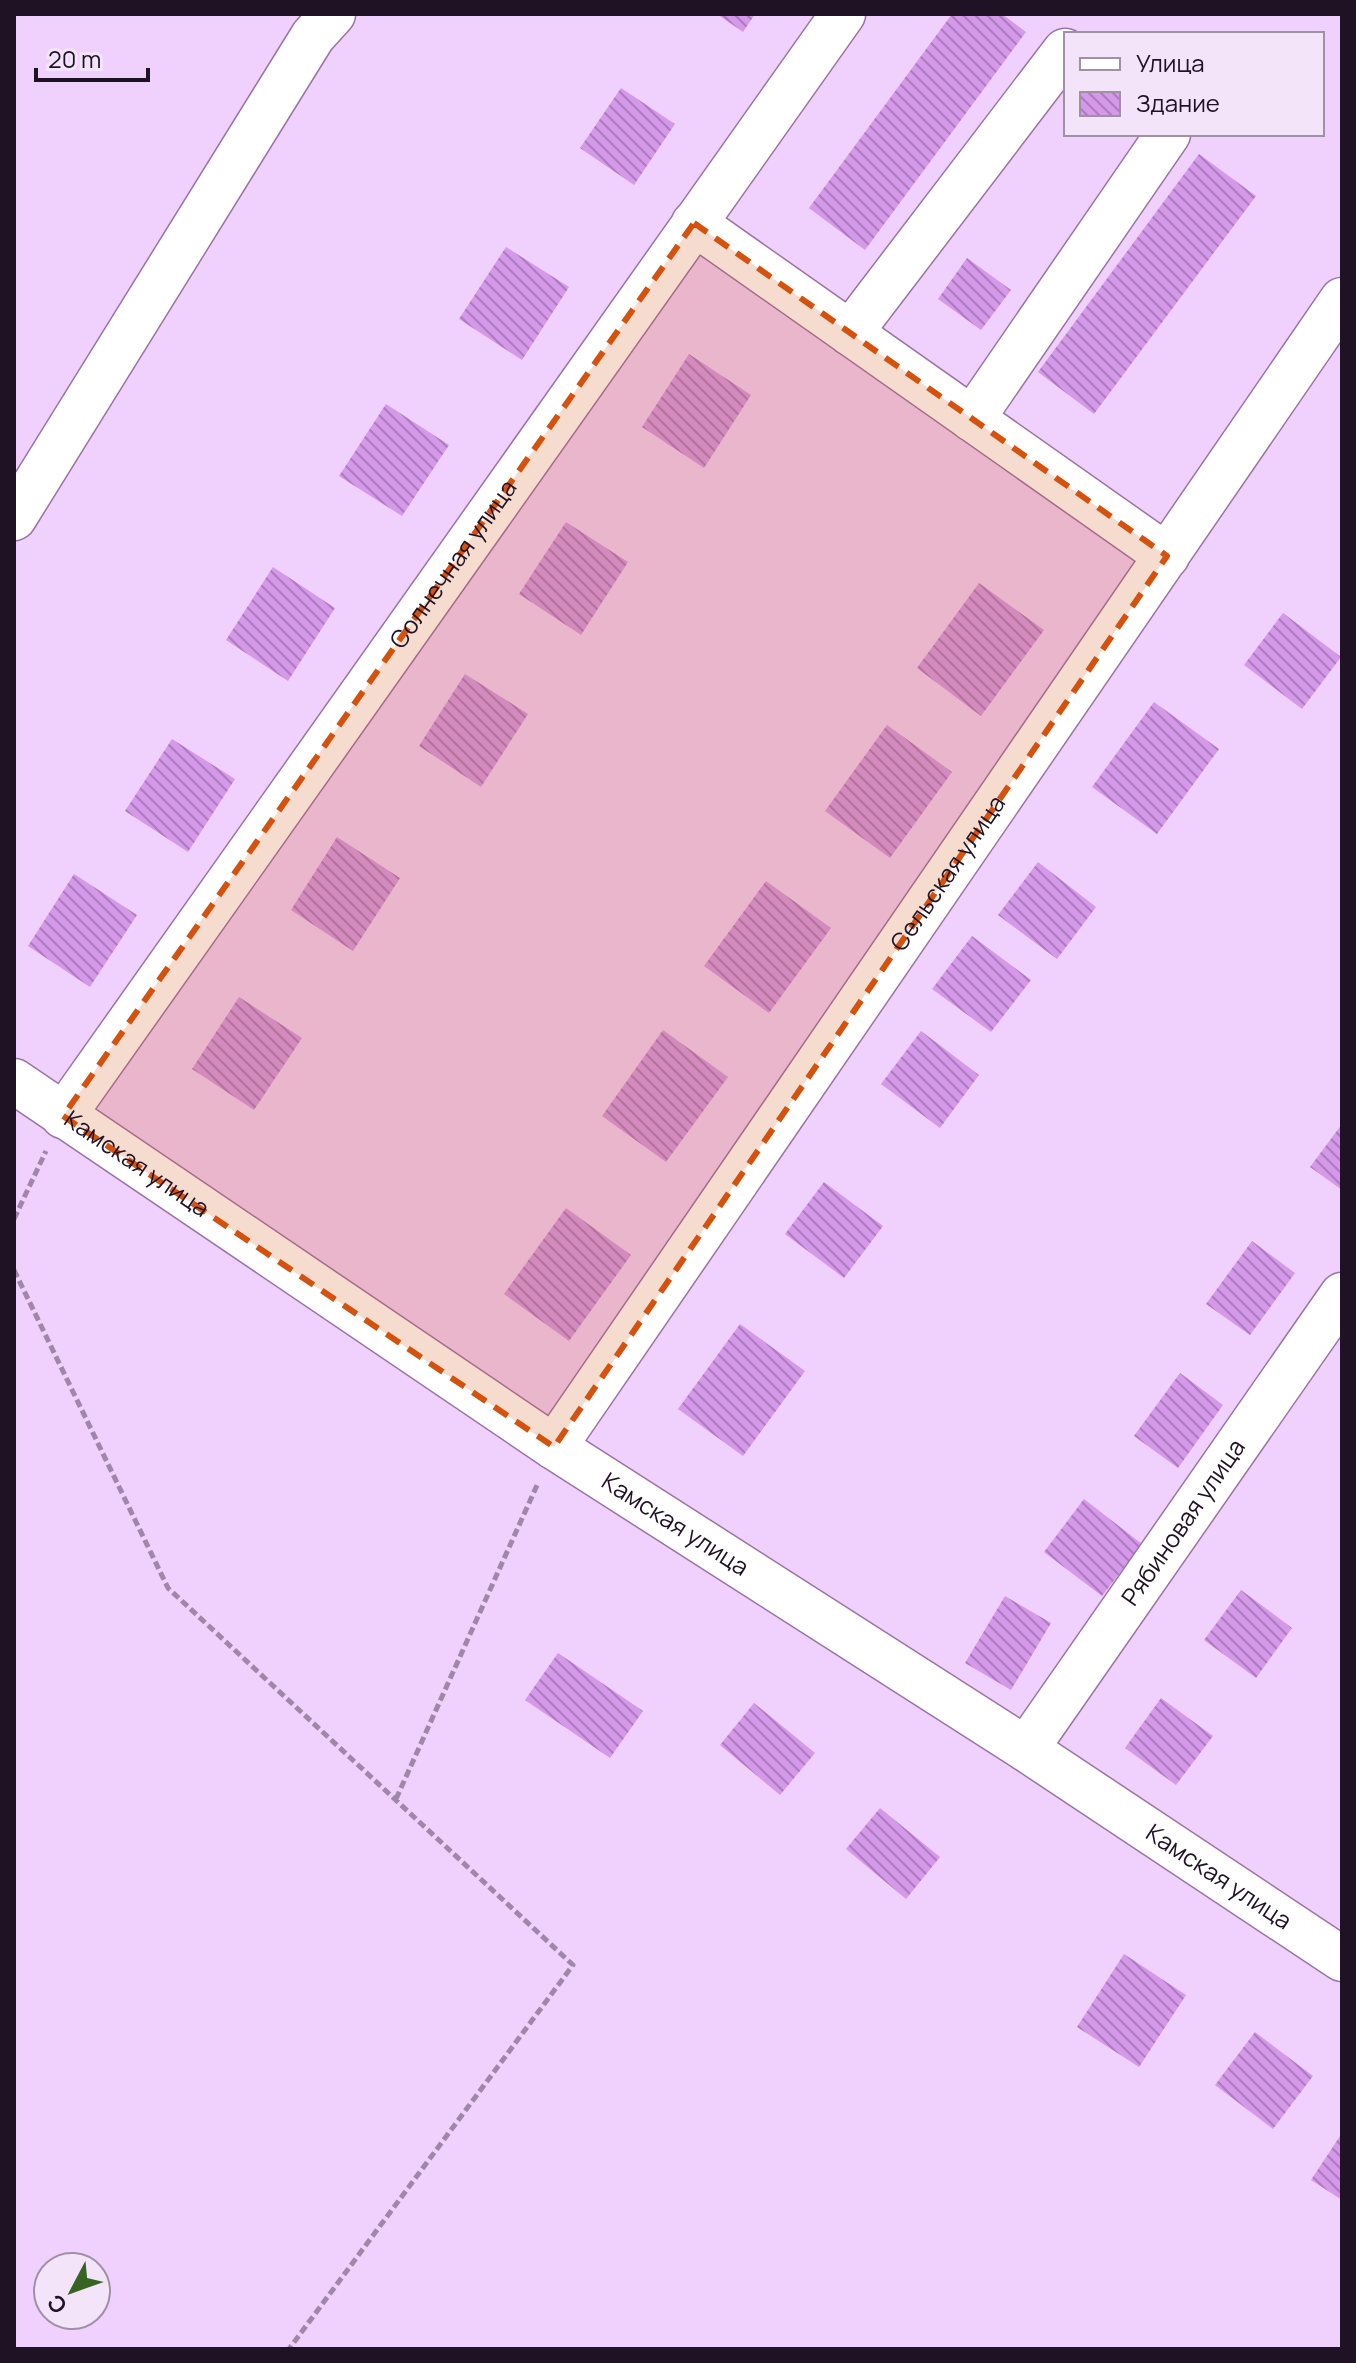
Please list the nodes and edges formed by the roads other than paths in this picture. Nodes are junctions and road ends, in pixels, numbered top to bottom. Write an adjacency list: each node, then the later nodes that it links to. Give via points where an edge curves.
1 (333, 14): 9 (street, via 313,36)
2 (843, 14): 5 (street, Солнечная улица)
3 (1064, 52): 7 (street)
4 (1167, 136): 8 (street)
5 (694, 223): 7 (street); 12 (street, Солнечная улица)
6 (1342, 300): 10 (street, Сельская улица)
7 (850, 333): 8 (street)
8 (972, 419): 10 (street)
9 (14, 518)
10 (1167, 556): 14 (street, Сельская улица)
11 (14, 1081): 12 (street, Камская улица)
12 (63, 1116): 14 (street, Камская улица)
13 (1342, 1295): 15 (street, Рябиновая улица)
14 (554, 1447): 15 (street, Камская улица)
15 (1026, 1749): 16 (street, Камская улица)
16 (1342, 1959)

